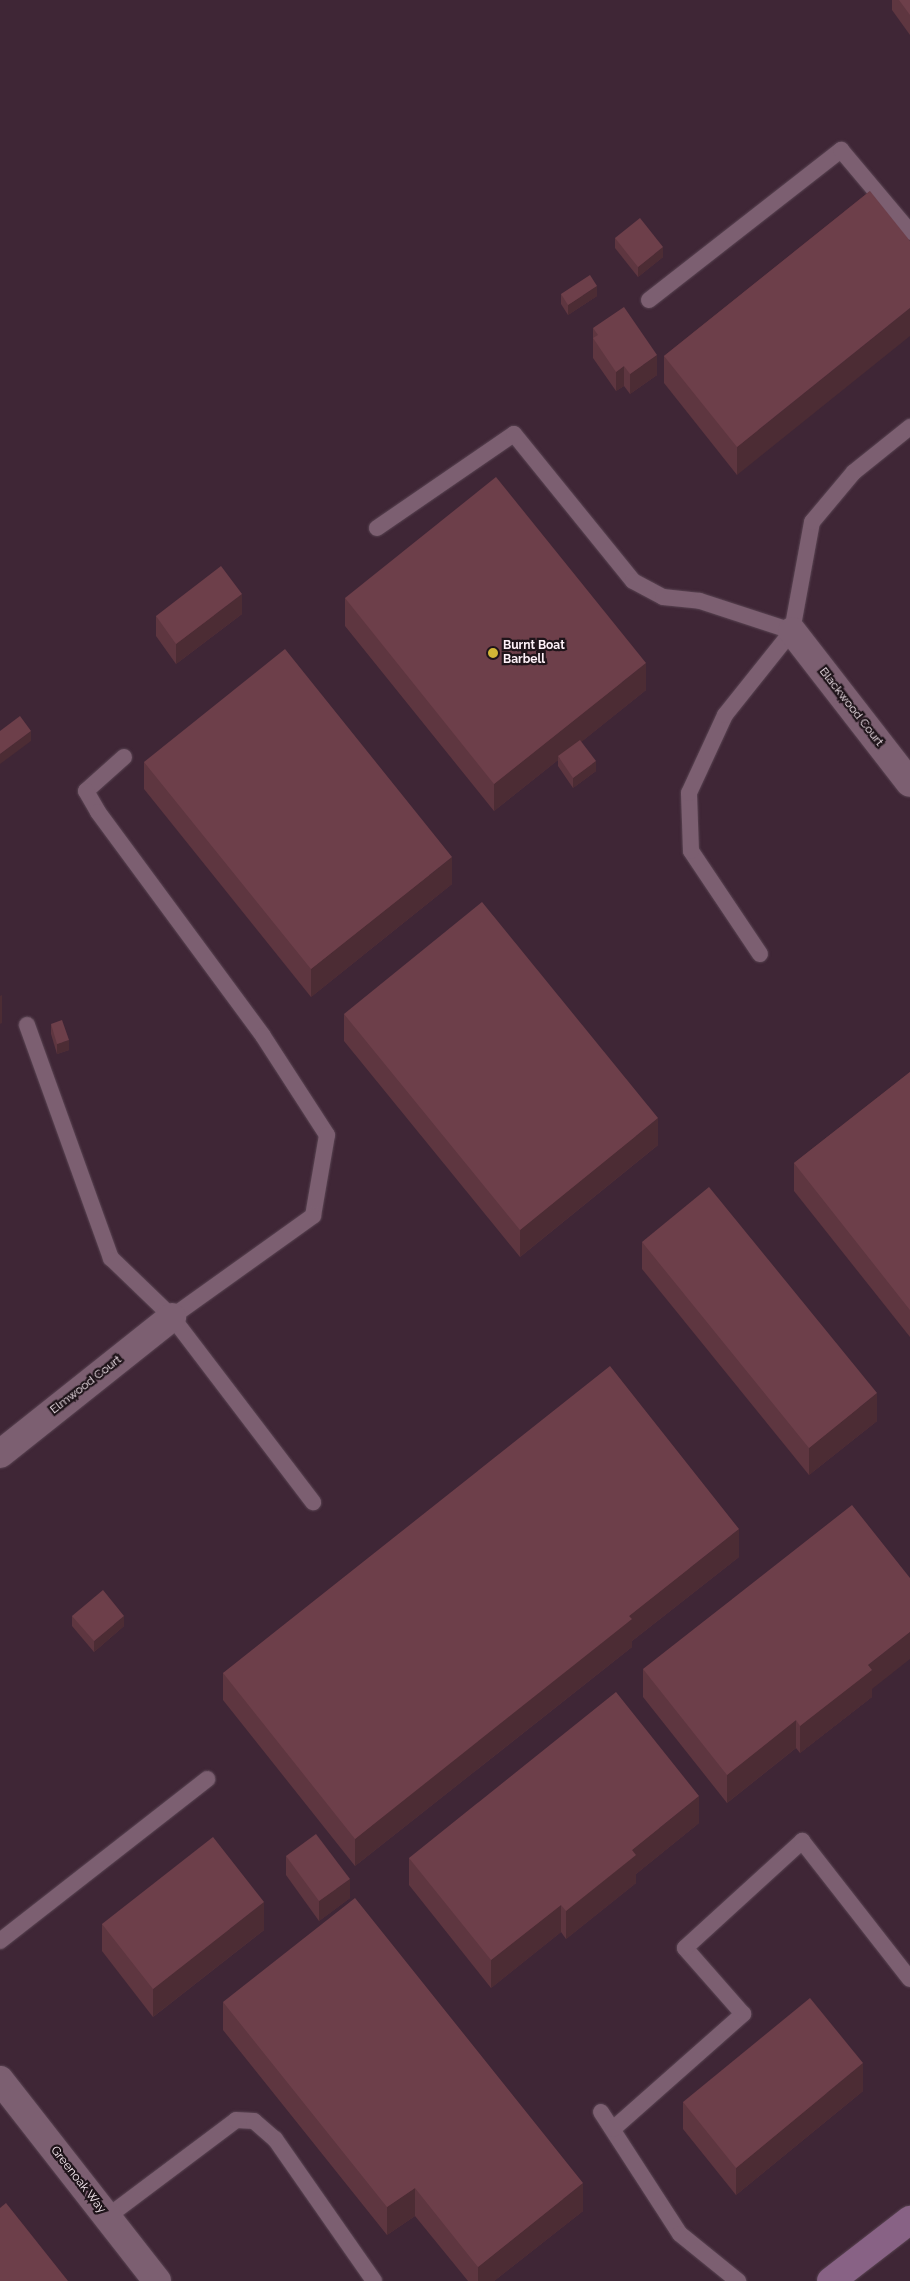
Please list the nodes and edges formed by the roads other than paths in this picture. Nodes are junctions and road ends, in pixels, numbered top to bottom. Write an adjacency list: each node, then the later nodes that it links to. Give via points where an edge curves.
1 (910, 232): 2 (lane, via 841,150)
2 (649, 300)
3 (910, 427): 5 (lane, via 854,472 812,522)
4 (377, 528): 5 (lane, via 514,434 633,581 663,597 700,602)
5 (792, 631): 7 (street, Blackwood Court); 8 (lane, via 725,715 689,793 691,851)
6 (124, 757): 10 (lane, via 86,791 98,812 263,1036 327,1135 313,1216)
7 (910, 783)
8 (760, 954)
9 (27, 1025): 10 (lane, via 111,1258)
10 (172, 1318): 11 (street, Elmwood Court); 12 (lane)
11 (0, 1454)
12 (313, 1502)
13 (207, 1779): 14 (lane)
14 (0, 1941)
15 (910, 1980): 18 (lane, via 802,1841 685,1948 742,2014)
16 (0, 2080): 19 (street, Greenoak Way)
17 (601, 2112): 18 (lane)
18 (613, 2129): 23 (lane, via 680,2234)
19 (107, 2217): 21 (street, Greenoak Way); 22 (lane, via 236,2120 254,2121 275,2140)
20 (910, 2220): 24 (street)
21 (157, 2281)
22 (374, 2281)
23 (738, 2281)
24 (832, 2281)

